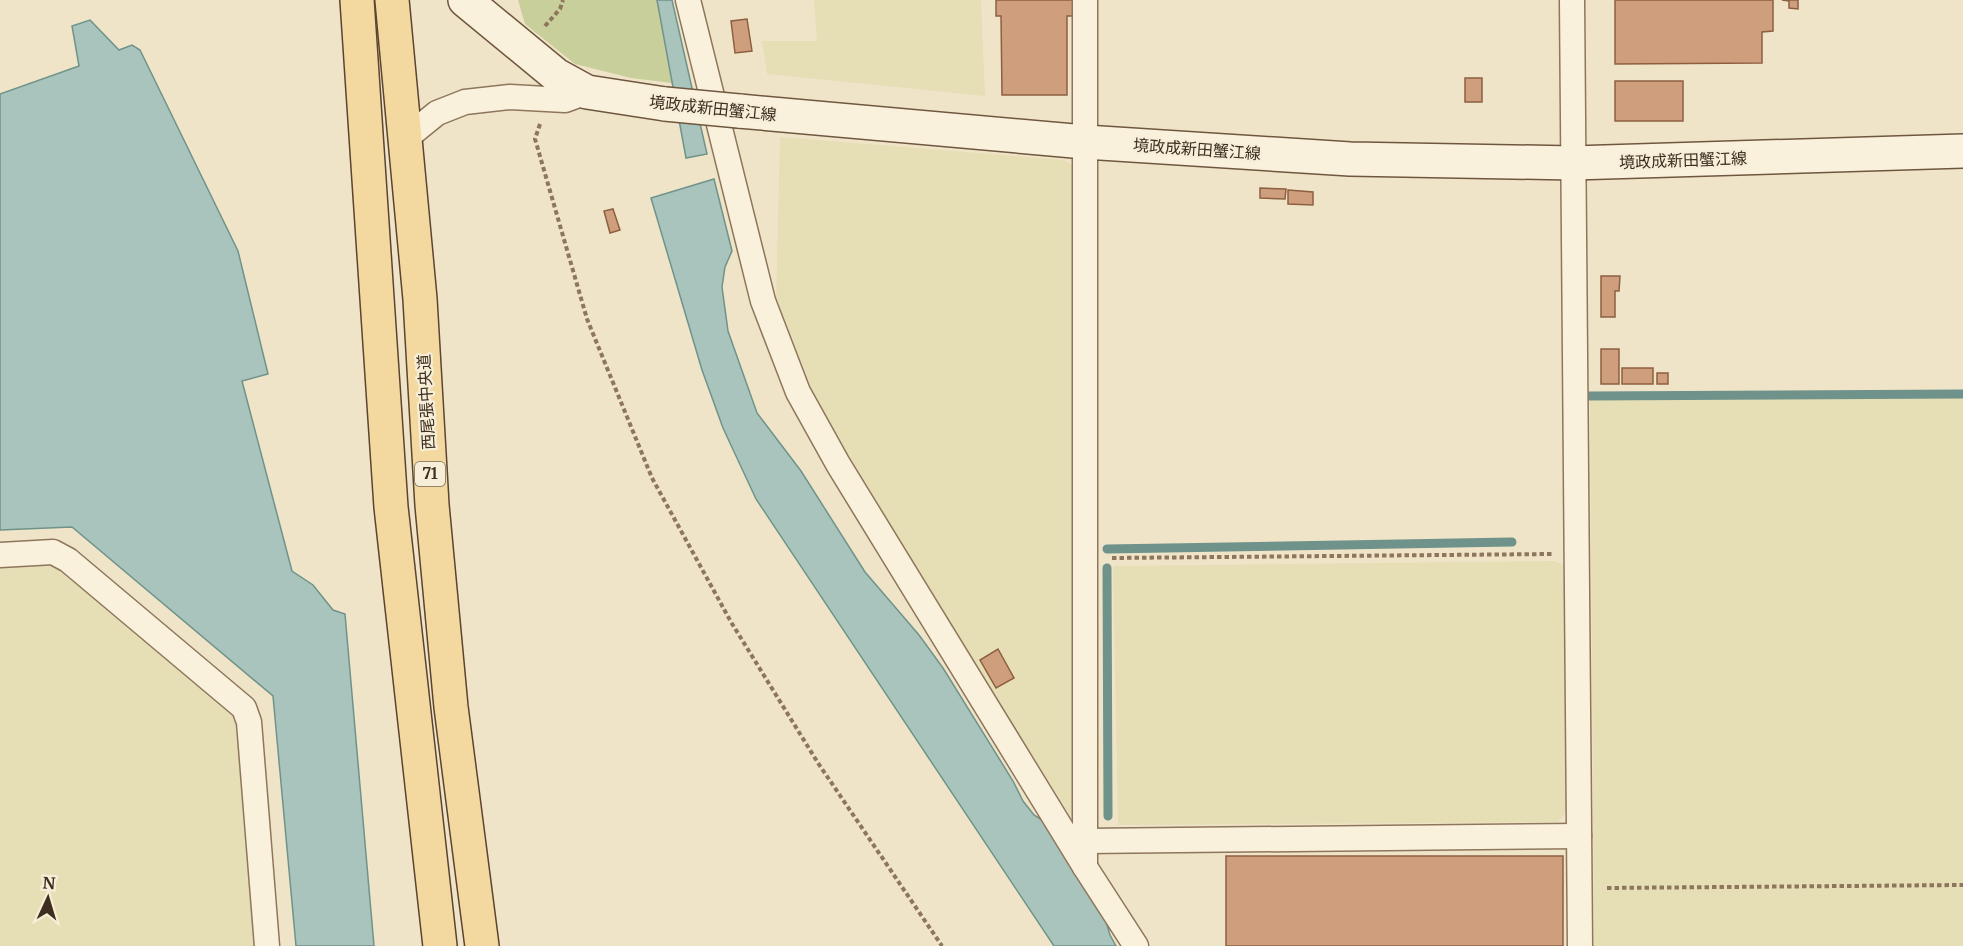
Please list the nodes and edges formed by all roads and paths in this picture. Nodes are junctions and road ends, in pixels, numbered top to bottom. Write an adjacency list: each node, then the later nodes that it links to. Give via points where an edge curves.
1 (357, 0): 22 (main road, via 391,507)
2 (392, 0): 9 (main road, 西尾張中央道 / 71)
3 (465, 0): 7 (main road, 境政成新田蟹江線, via 556,75)
4 (688, 0): 18 (street, via 763,301 798,392)
5 (1085, 0): 10 (street)
6 (1572, 0): 12 (street)
7 (587, 92): 8 (street, via 565,100); 10 (main road, 境政成新田蟹江線, bridge, via 665,104)
8 (548, 100): 9 (street, via 465,102 437,113); 24 (path, via 535,139 586,319 652,478 731,622 818,763)
9 (405, 139): 23 (main road, 西尾張中央道 / 71, via 450,695)
10 (1084, 142): 12 (main road, 境政成新田蟹江線, via 1350,159); 15 (street)
11 (1963, 151): 12 (main road, 境政成新田蟹江線)
12 (1573, 164): 13 (street)
13 (1577, 553): 15 (path); 16 (street)
14 (0, 555): 21 (street, via 52,552 68,560 244,708 249,722)
15 (1085, 558): 17 (street)
16 (1579, 836): 17 (street); 20 (street)
17 (1086, 840): 18 (street)
18 (1085, 867): 25 (street)
19 (1963, 885): 20 (path)
20 (1580, 888): 26 (street)
21 (267, 946)
22 (440, 946)
23 (482, 946)
24 (942, 946)
25 (1136, 946)
26 (1580, 946)

